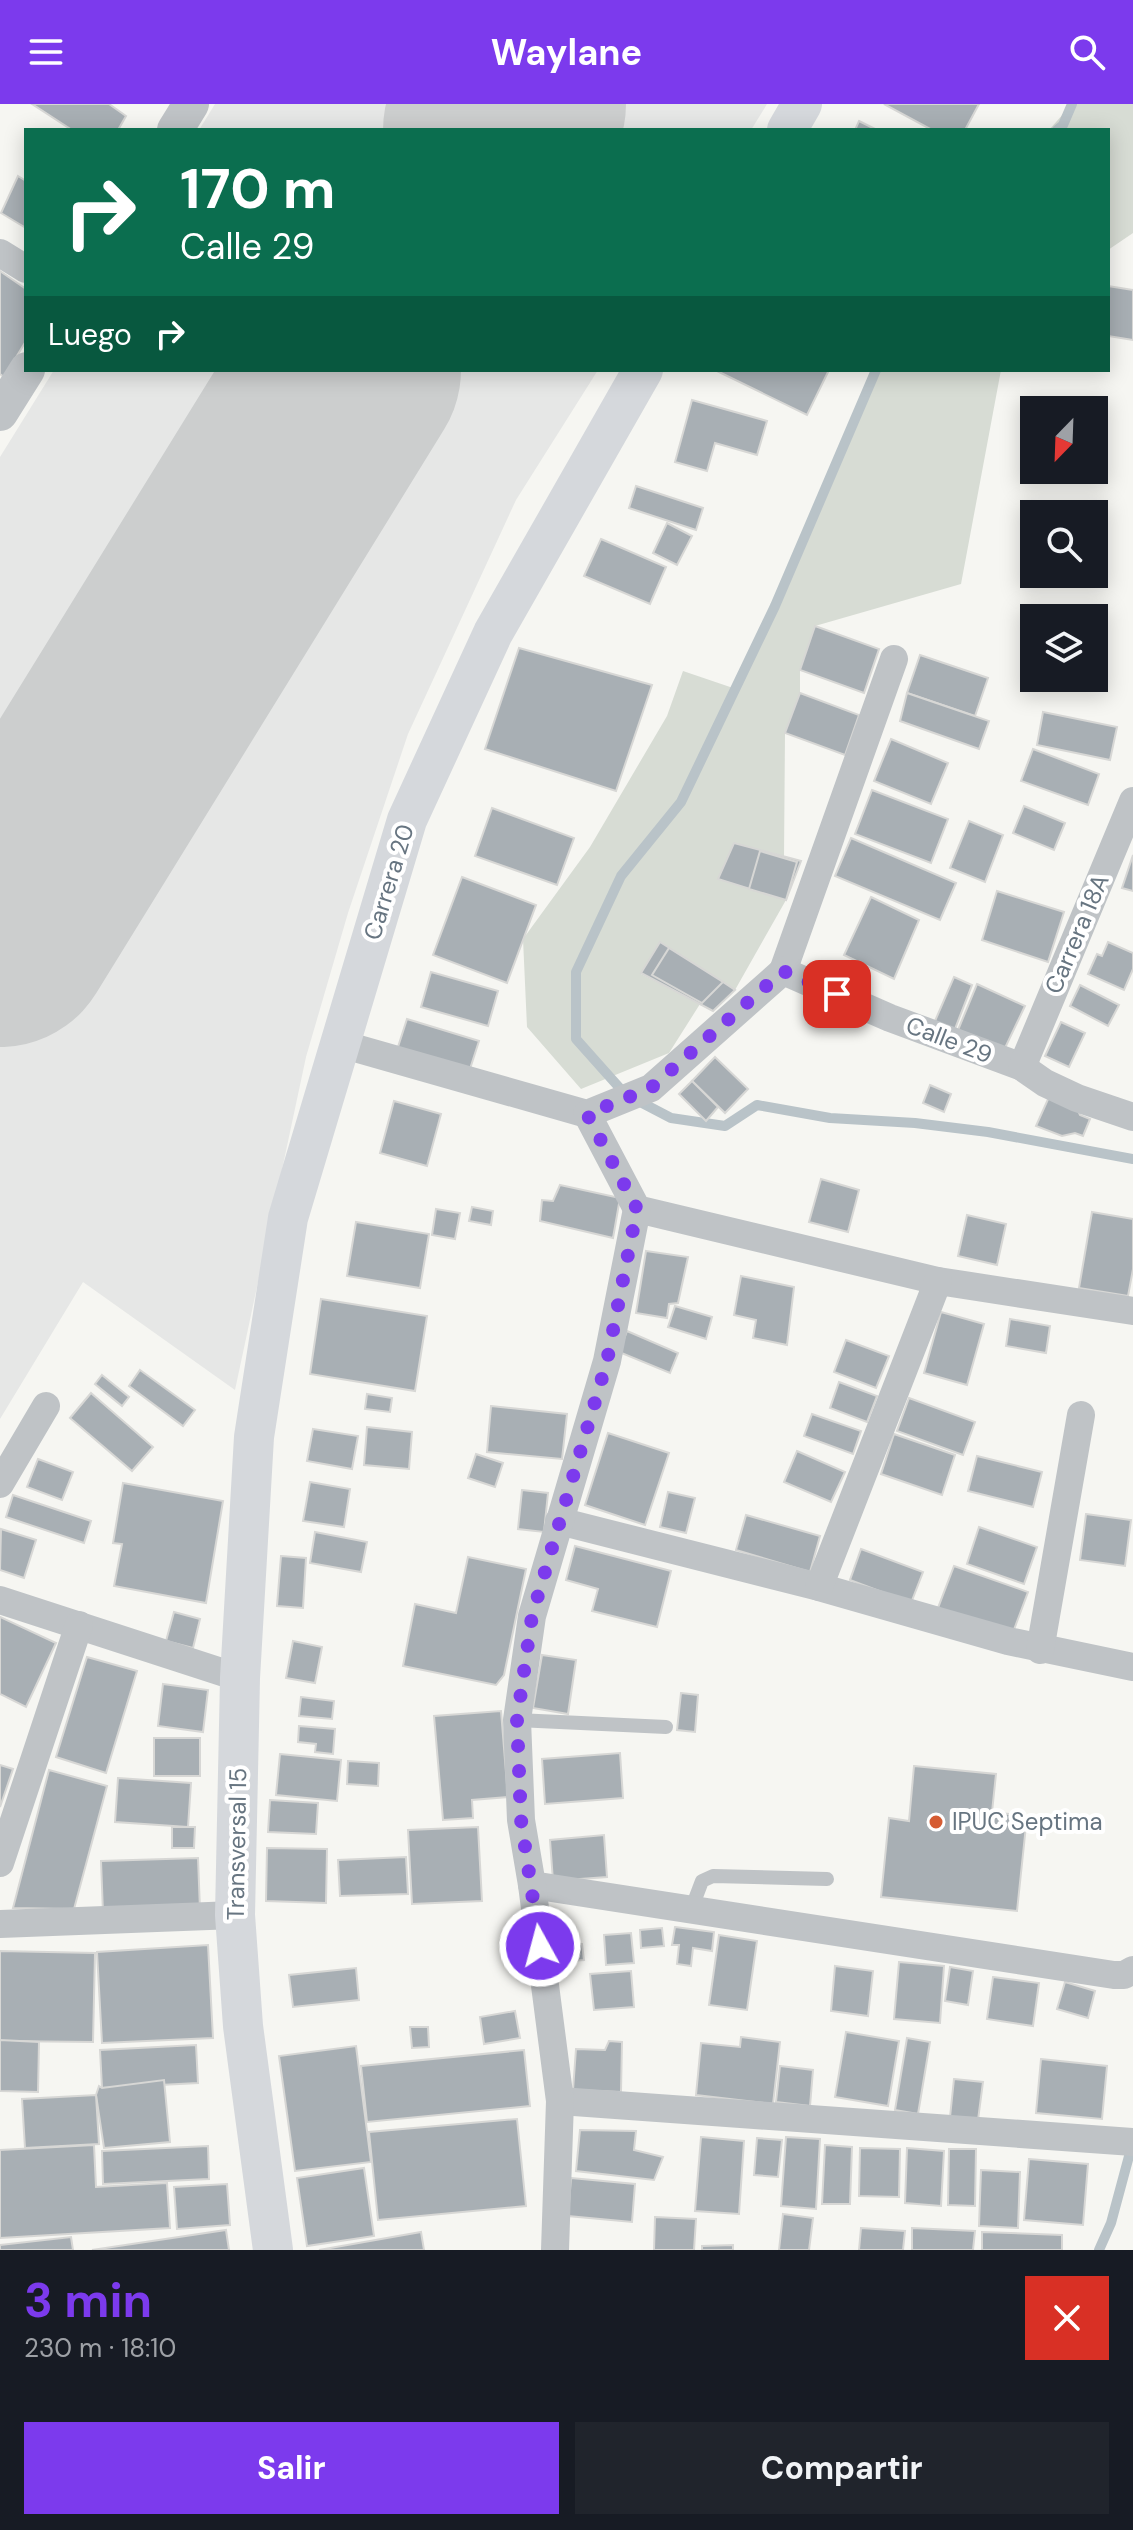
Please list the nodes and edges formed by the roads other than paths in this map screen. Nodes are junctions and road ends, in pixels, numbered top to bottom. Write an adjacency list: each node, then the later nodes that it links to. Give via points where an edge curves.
1 (191, 104): 3 (street)
2 (802, 104): 4 (main road)
3 (176, 128)
4 (788, 128)
5 (0, 253): 6 (street)
6 (24, 268)
7 (26, 372): 9 (street)
8 (642, 372): 13 (main road, Carrera 20, via 493,633 407,820)
9 (0, 413)
10 (894, 659): 12 (street)
11 (1133, 801): 14 (street, Carrera 18A)
12 (783, 971): 14 (street, Calle 29); 15 (street, via 651,1088)
13 (341, 1044): 15 (street); 22 (main road, Carrera 20, via 288,1218)
14 (1022, 1067): 16 (street, Calle 29, via 1077,1098)
15 (587, 1114): 17 (street)
16 (1133, 1117)
17 (637, 1209): 18 (street); 24 (street, via 607,1361)
18 (938, 1281): 19 (street); 25 (street)
19 (1133, 1311)
20 (46, 1406): 23 (street)
21 (1081, 1415): 28 (street)
22 (254, 1437): 30 (main road, Transversal 15)
23 (0, 1484)
24 (559, 1521): 25 (street); 31 (street, via 532,1616)
25 (819, 1587): 28 (street)
26 (0, 1600): 27 (street)
27 (79, 1625): 30 (street); 33 (street)
28 (1040, 1650): 29 (street)
29 (1133, 1667)
30 (240, 1678): 37 (main road, Transversal 15)
31 (517, 1720): 32 (lane); 35 (street, via 521,1820)
32 (666, 1727)
33 (0, 1863)
34 (827, 1879): 36 (lane, via 713,1876 702,1881)
35 (532, 1885): 36 (street); 40 (street)
36 (691, 1910): 39 (street, via 1114,1975)
37 (235, 1915): 38 (street); 42 (main road, Transversal 15, via 243,2026)
38 (0, 1924)
39 (1133, 1970)
40 (560, 2101): 41 (street); 43 (street)
41 (1133, 2142)
42 (273, 2250)
43 (555, 2250)

